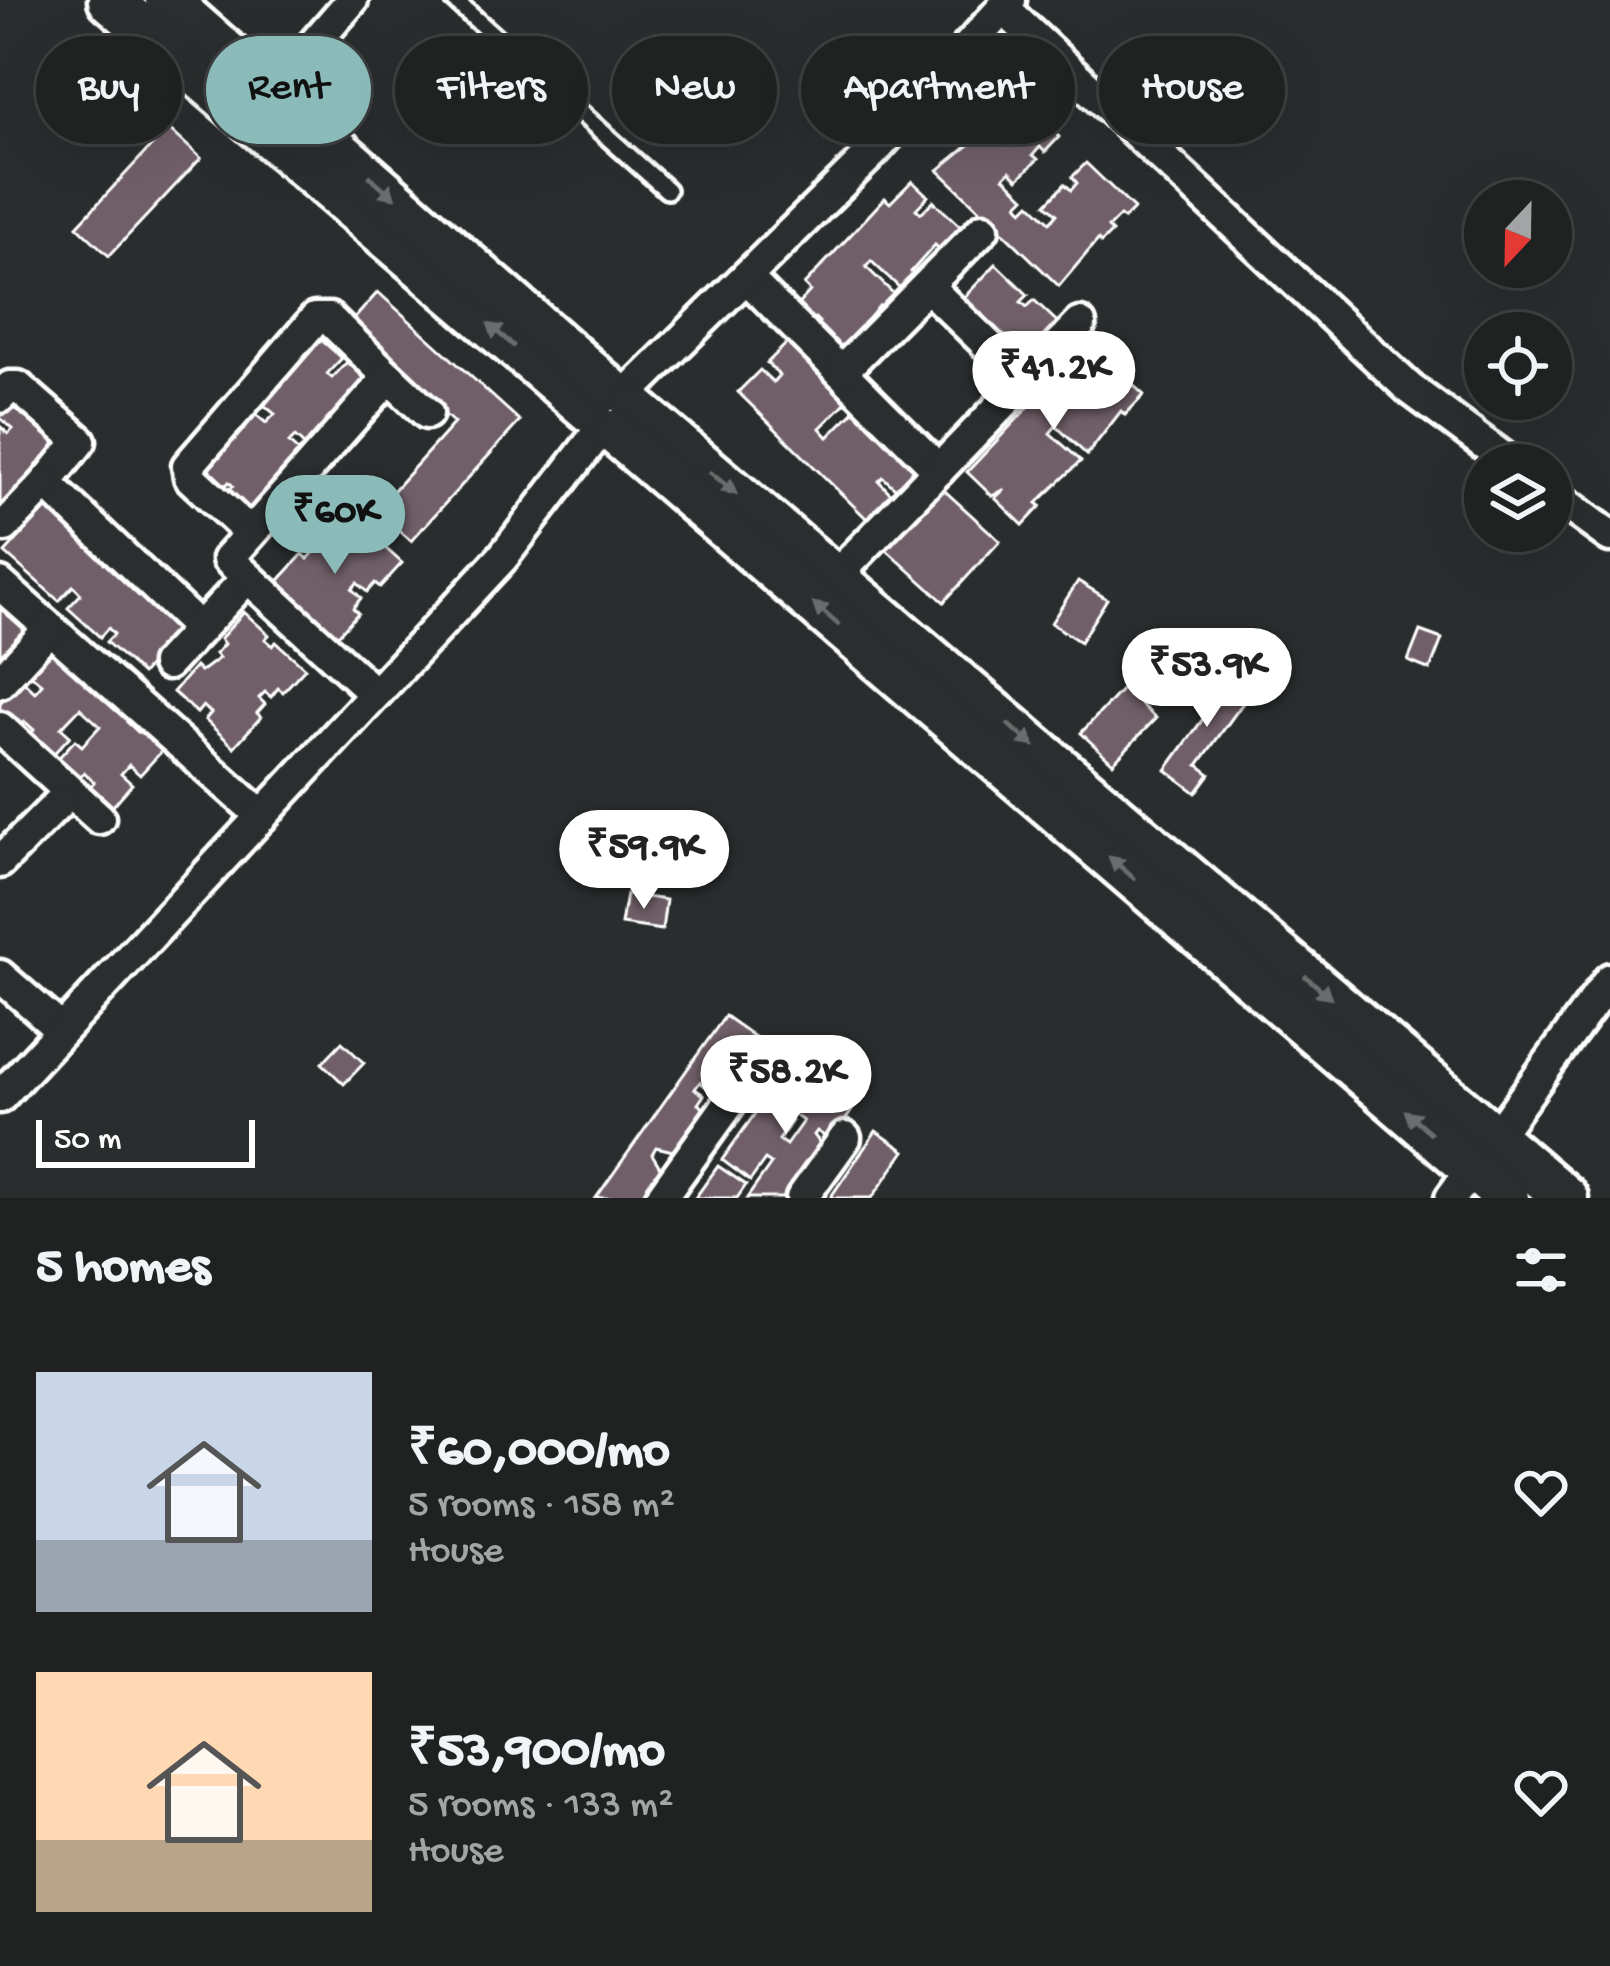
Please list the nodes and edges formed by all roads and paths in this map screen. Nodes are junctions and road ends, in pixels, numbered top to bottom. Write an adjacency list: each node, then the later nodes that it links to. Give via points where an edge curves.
1 (110, 0): 18 (street, one-way to 1)
2 (167, 0): 6 (street)
3 (352, 0): 7 (street)
4 (454, 0): 9 (lane)
5 (1006, 4): 11 (street); 20 (street, via 1409,388)
6 (209, 36)
7 (321, 36)
8 (329, 144): 18 (street, one-way to 18)
9 (667, 190)
10 (983, 229): 12 (street)
11 (746, 277): 14 (street); 18 (street)
12 (927, 286): 14 (street); 16 (street)
13 (1080, 324): 16 (street)
14 (841, 372): 21 (street)
15 (389, 377): 19 (street); 25 (street); 25 (street, via 329,320 315,319 189,461 190,477)
16 (1025, 381): 21 (street)
17 (0, 397): 22 (street, via 18,387 80,440)
18 (612, 410): 27 (street, one-way to 27); 34 (street, via 502,558); 46 (street, one-way to 18)
19 (427, 413)
20 (1485, 444)
21 (939, 470): 27 (street)
22 (46, 483): 24 (street); 31 (street)
23 (1572, 508): 26 (street)
24 (5, 526)
25 (250, 533): 28 (street, via 228,559)
26 (1610, 536)
27 (835, 577): 46 (street, one-way to 46)
28 (247, 578): 31 (street); 34 (street)
29 (0, 584): 30 (street)
30 (50, 628): 33 (street); 38 (street)
31 (200, 629): 32 (street)
32 (167, 664)
33 (0, 682)
34 (375, 694): 38 (street)
35 (0, 728): 37 (street, via 95,822)
36 (0, 742): 37 (street)
37 (62, 800): 39 (street)
38 (262, 816): 42 (street)
39 (4, 849)
40 (0, 976): 42 (street)
41 (1610, 979): 46 (street)
42 (62, 1030): 44 (street)
43 (743, 1084): 47 (street)
44 (0, 1097)
45 (845, 1138): 48 (street)
46 (1473, 1168): 49 (street); 50 (street)
47 (661, 1198)
48 (802, 1198)
49 (1507, 1198)
50 (1566, 1198)

